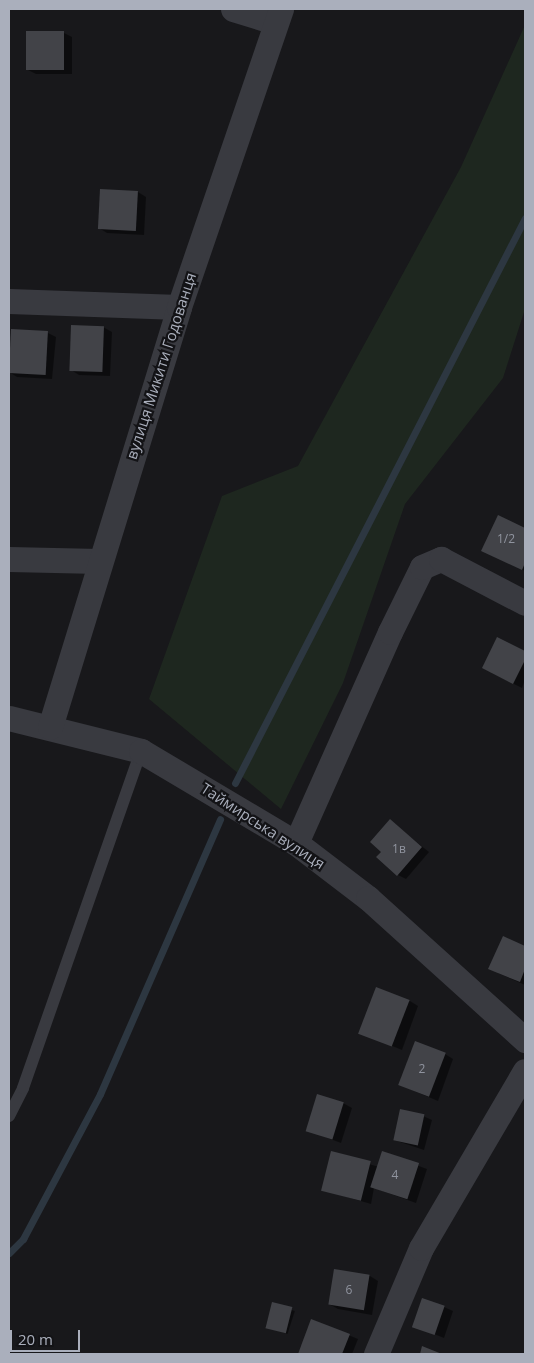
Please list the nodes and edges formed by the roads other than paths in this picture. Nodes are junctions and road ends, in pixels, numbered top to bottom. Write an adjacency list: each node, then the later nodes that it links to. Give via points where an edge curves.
1 (233, 9): 2 (street)
2 (278, 15): 4 (street, вулиця Микити Годованця)
3 (9, 301): 4 (street)
4 (179, 307): 6 (street, вулиця Микити Годованця)
5 (9, 559): 6 (street)
6 (99, 561): 9 (street, вулиця Микити Годованця)
7 (525, 603): 11 (street, via 441,559 422,567)
8 (9, 718): 9 (street, Таймирська вулиця)
9 (50, 727): 10 (street, Таймирська вулиця)
10 (141, 751): 11 (street, Таймирська вулиця); 14 (lane, via 23,1088)
11 (296, 843): 12 (street, Таймирська вулиця, via 368,898)
12 (525, 1040)
13 (525, 1071): 15 (street, via 421,1248)
14 (9, 1116)
15 (376, 1354)

